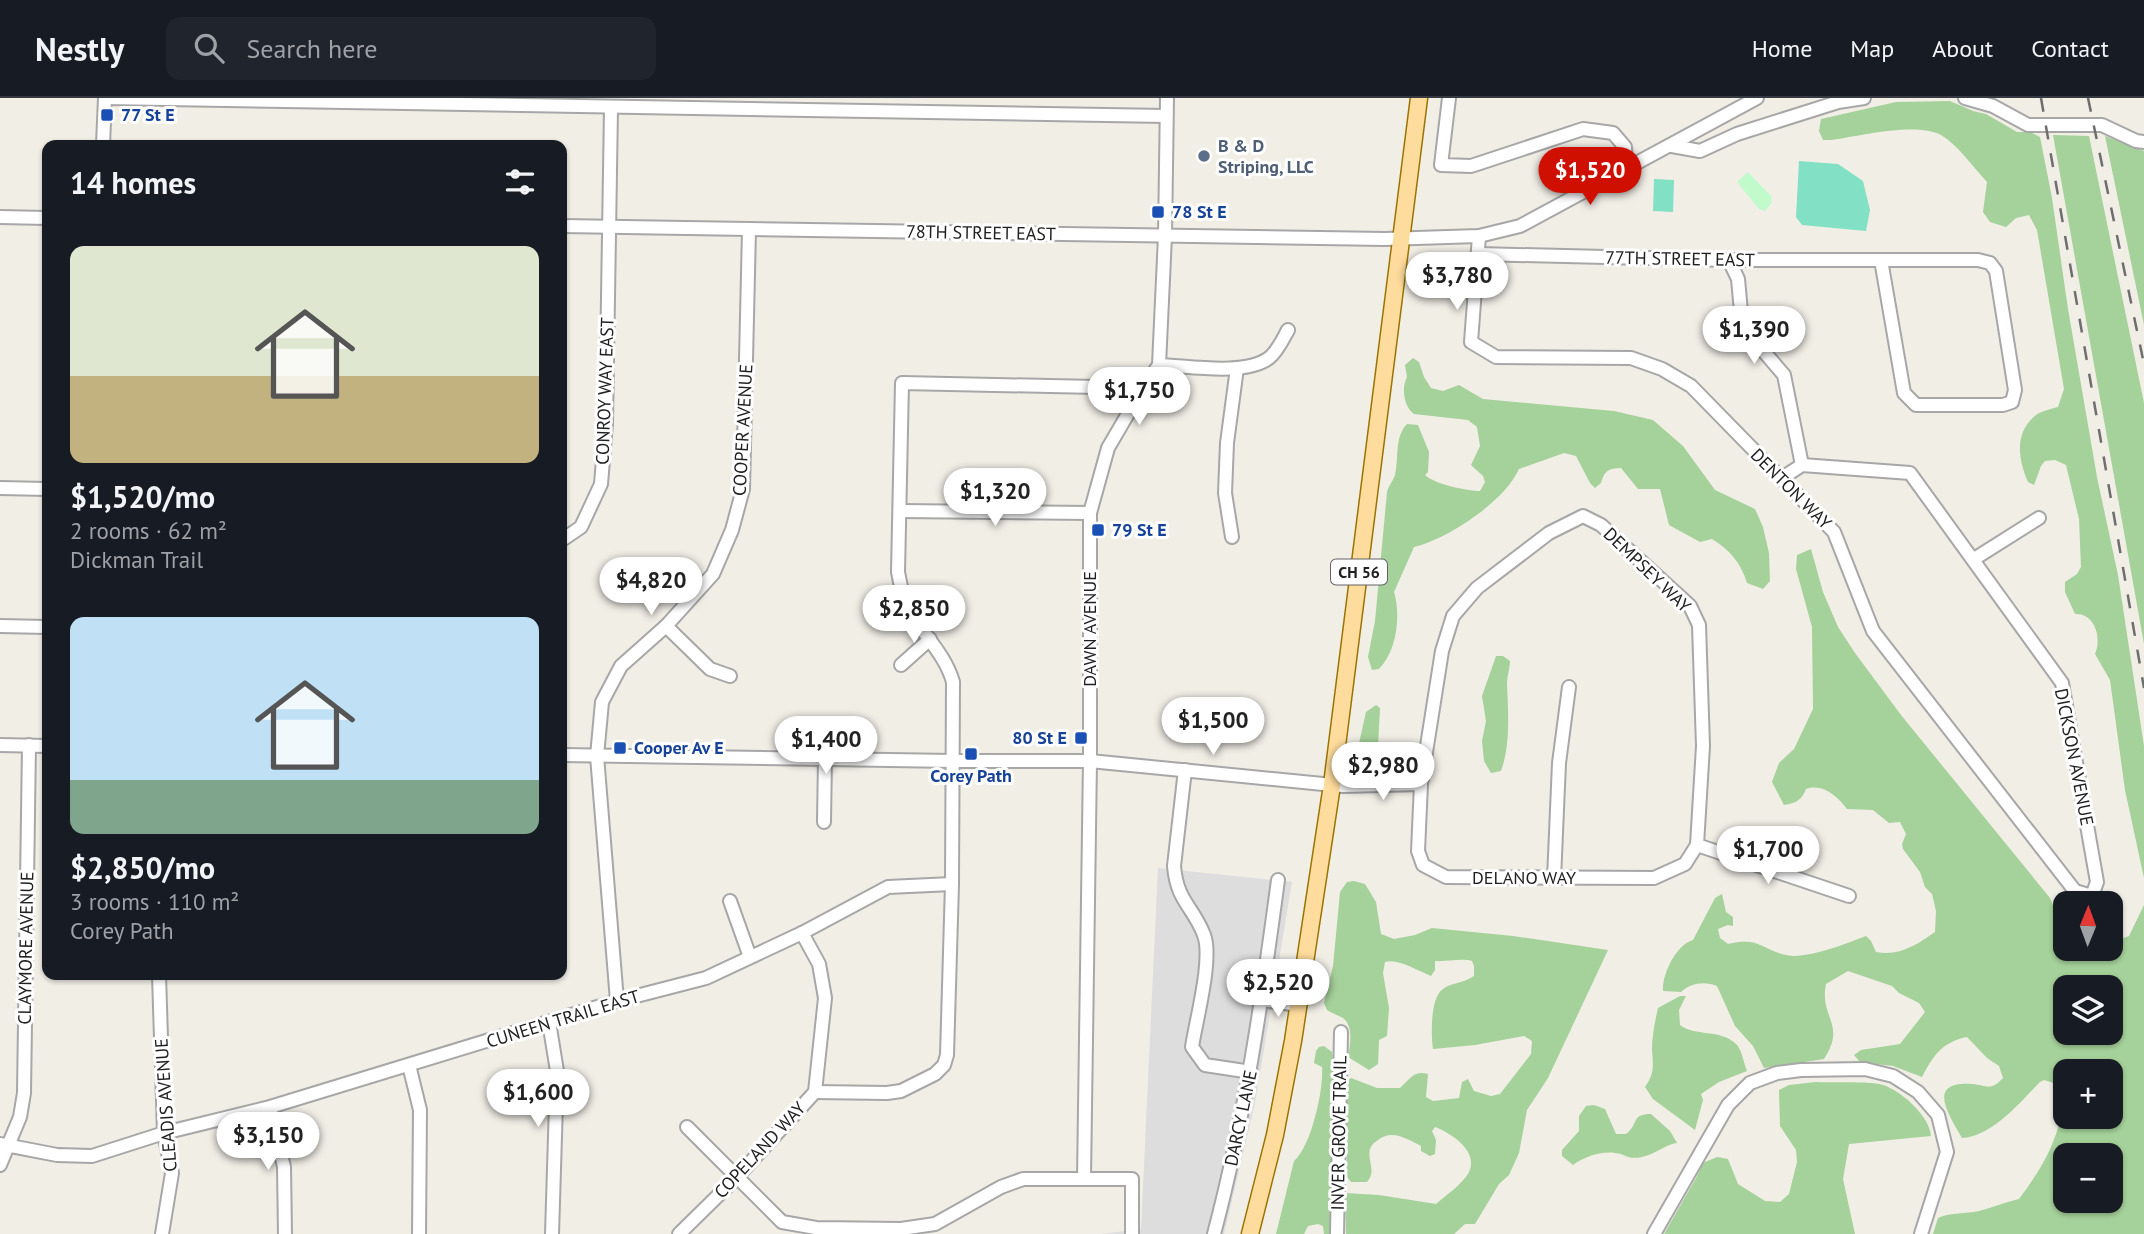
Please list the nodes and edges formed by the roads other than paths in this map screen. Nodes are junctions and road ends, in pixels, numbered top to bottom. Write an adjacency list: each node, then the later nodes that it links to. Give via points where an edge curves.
1 (105, 98): 8 (street); 10 (street)
2 (1167, 98): 9 (street)
3 (1419, 98): 21 (main road, CH 56)
4 (1449, 98): 13 (street, via 1441,165 1471,166 1583,129 1613,134 1625,148)
5 (1757, 98): 12 (street, 78TH STREET EAST)
6 (1864, 98): 12 (street, via 1750,130 1700,151)
7 (1965, 98): 11 (street, via 1993,106 2028,125 2102,125)
8 (611, 108): 9 (street); 17 (street, CONROY WAY EAST)
9 (1166, 116): 19 (street)
10 (103, 140)
11 (2144, 142)
12 (1672, 146): 13 (street, 78TH STREET EAST)
13 (1626, 169): 20 (street, 78TH STREET EAST, via 1520,226)
14 (0, 217): 15 (street)
15 (42, 218)
16 (567, 226): 17 (street, 78TH STREET EAST)
17 (608, 227): 18 (street, 78TH STREET EAST); 36 (street, CONROY WAY EAST, via 601,484 581,527)
18 (749, 230): 19 (street, 78TH STREET EAST); 41 (street, COOPER AVENUE, via 743,489 713,574)
19 (1165, 236): 21 (street, 78TH STREET EAST); 26 (street)
20 (1479, 236): 21 (street, 78TH STREET EAST); 22 (street)
21 (1400, 239): 56 (main road, CH 56)
22 (1478, 254): 23 (street, 77TH STREET EAST); 30 (street, DENTON WAY, via 1471,342 1496,357 1631,358 1662,369 1690,386)
23 (1729, 260): 24 (street, 77TH STREET EAST); 29 (street, via 1738,279 1742,323 1784,375)
24 (1881, 260): 24 (street, 77TH STREET EAST, via 1990,263 1996,271 2015,390 2012,402 1916,405 1910,400 1904,393)
25 (1288, 330): 27 (street, via 1272,356)
26 (1159, 365): 27 (street); 28 (street, DAWN AVENUE)
27 (1237, 368): 37 (street, via 1225,493)
28 (1143, 388): 33 (street, via 902,383); 34 (street, DAWN AVENUE, via 1108,448)
29 (1801, 465): 30 (street); 38 (street, via 1910,472)
30 (1782, 478): 62 (street, DENTON WAY, via 1834,532 1873,631)
31 (0, 488): 32 (street)
32 (42, 489)
33 (900, 511): 34 (street); 42 (street, via 902,594)
34 (1090, 513): 53 (street, DAWN AVENUE)
35 (2039, 518): 38 (street)
36 (567, 537)
37 (1232, 537)
38 (1974, 559): 63 (street, DICKSON AVENUE, via 2062,683 2097,882)
39 (0, 626): 40 (street)
40 (42, 626)
41 (666, 626): 44 (street, via 710,668); 50 (street, COOPER AVENUE, via 617,673 602,702)
42 (930, 639): 43 (street); 52 (street, via 953,682)
43 (901, 665)
44 (730, 676)
45 (1569, 687): 59 (street, via 1559,763)
46 (0, 745): 47 (street)
47 (29, 746): 48 (street); 80 (street, CLAYMORE AVENUE, via 24,1093 20,1117)
48 (42, 746)
49 (567, 755): 50 (street)
50 (597, 756): 51 (street); 70 (street, COOPER AVENUE)
51 (825, 759): 52 (street); 57 (street)
52 (953, 761): 53 (street); 61 (street)
53 (1090, 761): 54 (street); 83 (street, DAWN AVENUE)
54 (1185, 771): 56 (street); 75 (street, via 1175,881 1203,932 1207,953 1192,1047 1205,1065)
55 (1421, 784): 56 (street); 58 (street, DEMPSEY WAY, via 1441,651 1453,615 1477,588 1549,533 1583,516 1601,525 1690,606 1699,625 1703,746); 59 (street, DELANO WAY, via 1418,851 1423,865 1446,877)
56 (1332, 785): 71 (main road, CH 56)
57 (824, 822)
58 (1698, 845): 59 (street, DELANO WAY, via 1685,864 1654,878); 64 (street)
59 (1554, 879)
60 (1278, 880): 69 (street, DARCY LANE)
61 (952, 884): 66 (street, CUNEEN TRAIL EAST, via 888,887); 76 (street, via 944,1065 901,1091)
62 (2075, 891)
63 (2094, 891)
64 (1849, 896)
65 (730, 901): 67 (street)
66 (802, 933): 67 (street, CUNEEN TRAIL EAST); 76 (street, COPELAND WAY, via 819,964 825,998)
67 (750, 957): 70 (street, CUNEEN TRAIL EAST, via 706,978)
68 (159, 980): 79 (street, CLEADIS AVENUE)
69 (1262, 1000): 71 (street); 75 (street, DARCY LANE)
70 (617, 1002): 72 (street, CUNEEN TRAIL EAST)
71 (1299, 1005): 92 (main road, CH 56)
72 (549, 1022): 74 (street, CUNEEN TRAIL EAST); 88 (street, via 557,1071)
73 (1340, 1032): 93 (street, INVER GROVE TRAIL)
74 (409, 1065): 77 (street, CUNEEN TRAIL EAST); 87 (street, via 420,1110)
75 (1251, 1072): 91 (street, DARCY LANE)
76 (814, 1092): 82 (street, COPELAND WAY)
77 (270, 1107): 79 (street, CUNEEN TRAIL EAST); 86 (street, via 284,1167)
78 (687, 1127): 82 (street)
79 (164, 1133): 80 (street, CUNEEN TRAIL EAST, via 92,1156); 85 (street, CLEADIS AVENUE, via 172,1173)
80 (4, 1146): 81 (street, CLAYMORE AVENUE)
81 (0, 1165)
82 (736, 1178): 84 (street, via 782,1222); 89 (street, COPELAND WAY)
83 (1084, 1178): 84 (street, via 1023,1179 934,1224); 90 (street, via 1132,1179)
84 (845, 1231)
85 (162, 1234)
86 (285, 1234)
87 (419, 1234)
88 (552, 1234)
89 (678, 1234)
90 (1132, 1234)
91 (1214, 1234)
92 (1250, 1234)
93 (1337, 1234)
94 (1654, 1234): 95 (street, via 1728,1105 1750,1083 1801,1070 1865,1069 1893,1076 1918,1092 1938,1115 1947,1152)
95 (1921, 1234)

